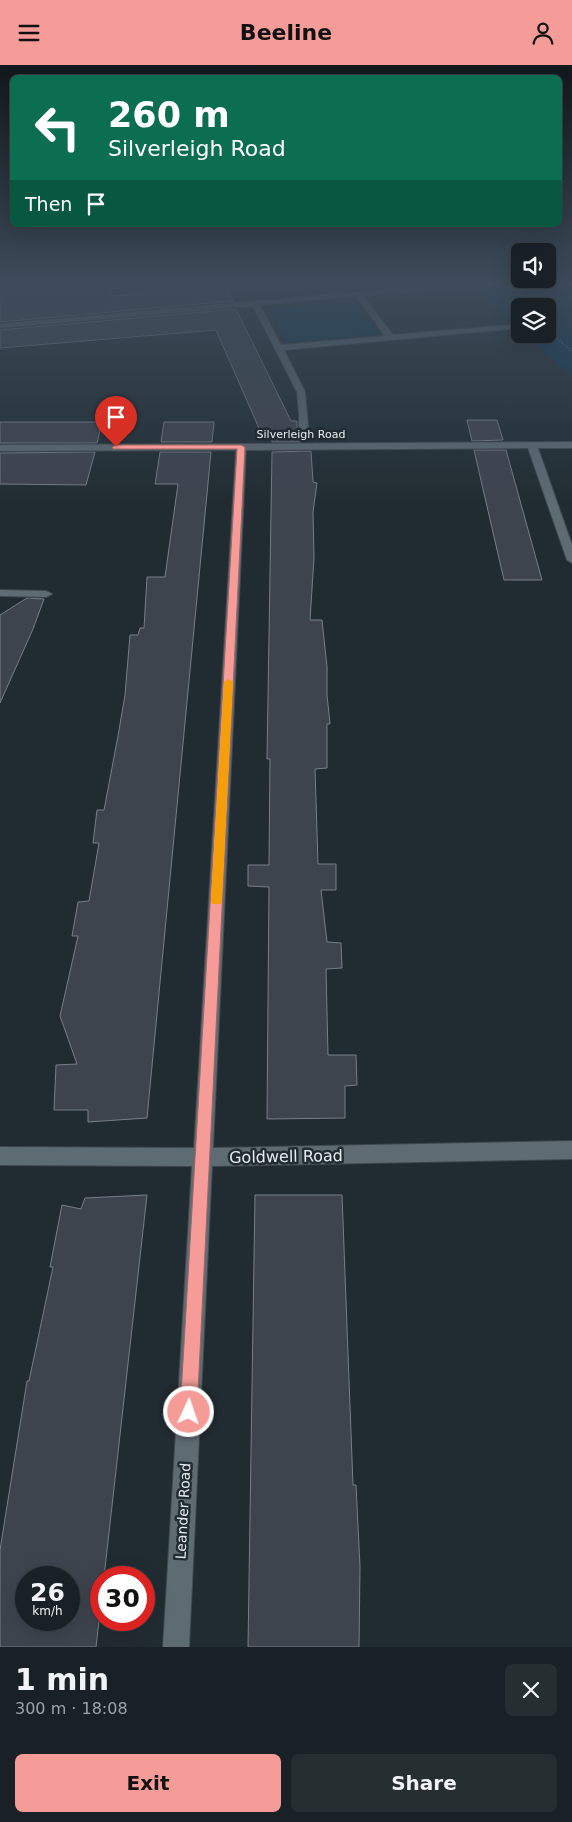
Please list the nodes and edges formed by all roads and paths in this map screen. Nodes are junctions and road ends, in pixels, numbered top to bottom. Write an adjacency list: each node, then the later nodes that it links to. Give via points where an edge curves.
1 (282, 356): 2 (street, via 301,392)
2 (305, 441): 3 (street, Silverleigh Road); 5 (street, Silverleigh Road)
3 (532, 445): 4 (street, Silverleigh Road); 7 (street)
4 (572, 445)
5 (241, 447): 6 (street, Silverleigh Road); 12 (street, Leander Road)
6 (0, 448)
7 (572, 560)
8 (0, 593): 9 (street)
9 (46, 594)
10 (572, 1150): 12 (street, Goldwell Road)
11 (0, 1156): 12 (street, Goldwell Road)
12 (203, 1157): 13 (street, Leander Road)
13 (176, 1647)

